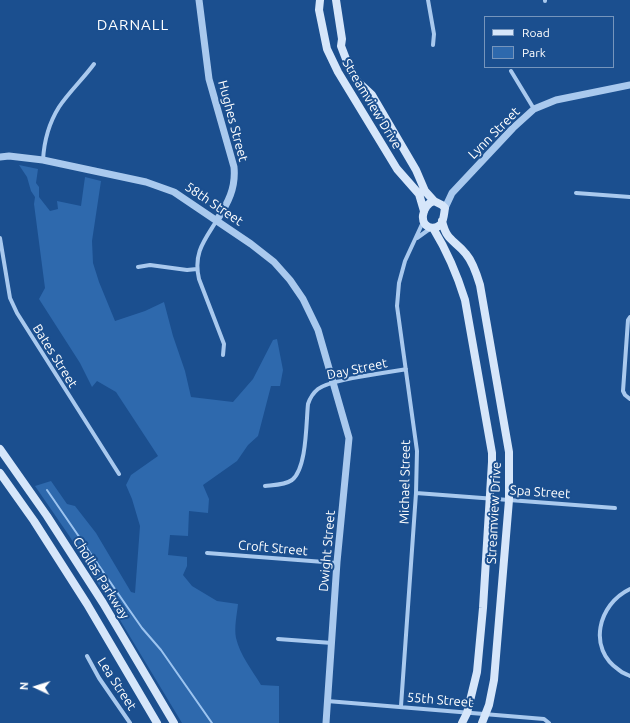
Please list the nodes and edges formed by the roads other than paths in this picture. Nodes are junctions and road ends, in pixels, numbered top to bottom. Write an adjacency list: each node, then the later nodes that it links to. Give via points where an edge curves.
1 (199, 0): 18 (street, Hughes Street, via 209,79 234,167 232,193)
2 (320, 0): 17 (main road, Streamview Drive, via 319,10 327,49 338,72 397,170 419,194)
3 (336, 0): 15 (main road, Streamview Drive, via 346,59 357,81 372,95 426,192)
4 (428, 0): 5 (street, via 434,34)
5 (433, 45)
6 (94, 64): 11 (street, via 59,107 49,127)
7 (511, 72): 9 (street)
8 (630, 85): 9 (street, Lynn Street, via 556,100)
9 (534, 110): 13 (street, Lynn Street, via 513,128)
10 (0, 157): 11 (street, 58th Street)
11 (43, 160): 18 (street, 58th Street, via 155,184 174,192)
12 (576, 193): 14 (street)
13 (452, 194): 15 (street, Lynn Street); 16 (street, Lynn Street)
14 (630, 198)
15 (435, 202): 16 (main road); 17 (main road, via 427,204)
16 (445, 208): 19 (main road)
17 (424, 211): 20 (main road)
18 (217, 220): 25 (street, Hughes Street, via 200,247); 29 (street, 58th Street, via 274,262 297,289 318,330)
19 (442, 221): 21 (main road, via 438,227); 37 (main road, Streamview Drive, via 448,238 466,254 480,285 509,452)
20 (423, 222): 21 (main road); 23 (street, Michael Street)
21 (432, 228): 23 (street, Michael Street); 36 (main road, Streamview Drive, via 442,242 465,300 492,453)
22 (0, 238): 33 (street, Bates Street, via 10,298 17,313)
23 (417, 238): 28 (street, Michael Street, via 405,261 397,297 398,323)
24 (138, 268): 25 (street, via 150,265)
25 (197, 269): 27 (street, Hughes Street, via 224,344)
26 (630, 317): 30 (street, via 623,391)
27 (223, 355)
28 (406, 369): 29 (street, Day Street); 35 (street, Michael Street, via 418,451)
29 (333, 383): 34 (street, Day Street, via 320,388 311,396 308,404 303,463 298,473 286,483); 40 (street, Dwight Street, via 349,438)
30 (629, 398)
31 (0, 449): 52 (main road, Chollas Parkway, via 48,516)
32 (0, 473): 51 (main road, Chollas Parkway, via 87,604)
33 (118, 474)
34 (265, 486)
35 (416, 493): 36 (street, Spa Street); 47 (street, Michael Street)
36 (490, 499): 37 (street, Spa Street); 48 (main road, Streamview Drive, via 477,672)
37 (509, 500): 38 (street, Spa Street); 49 (main road, Streamview Drive, via 494,680)
38 (615, 508)
39 (207, 553): 40 (street, Croft Street)
40 (337, 563): 43 (street, Dwight Street)
41 (630, 589): 45 (street, via 612,602 604,614 600,628 602,651 618,670)
42 (278, 639): 43 (street)
43 (332, 643): 46 (street, Dwight Street)
44 (87, 656): 50 (street, Lea Street)
45 (630, 676)
46 (327, 701): 47 (street, 55th Street); 53 (street, Dwight Street)
47 (401, 706): 48 (street, 55th Street)
48 (467, 713): 49 (street, 55th Street); 54 (main road, Streamview Drive)
49 (486, 714): 55 (main road, Streamview Drive); 56 (street, 55th Street, via 544,719)
50 (130, 723)
51 (157, 723)
52 (174, 723)
53 (326, 723)
54 (462, 723)
55 (482, 723)
56 (550, 723)

